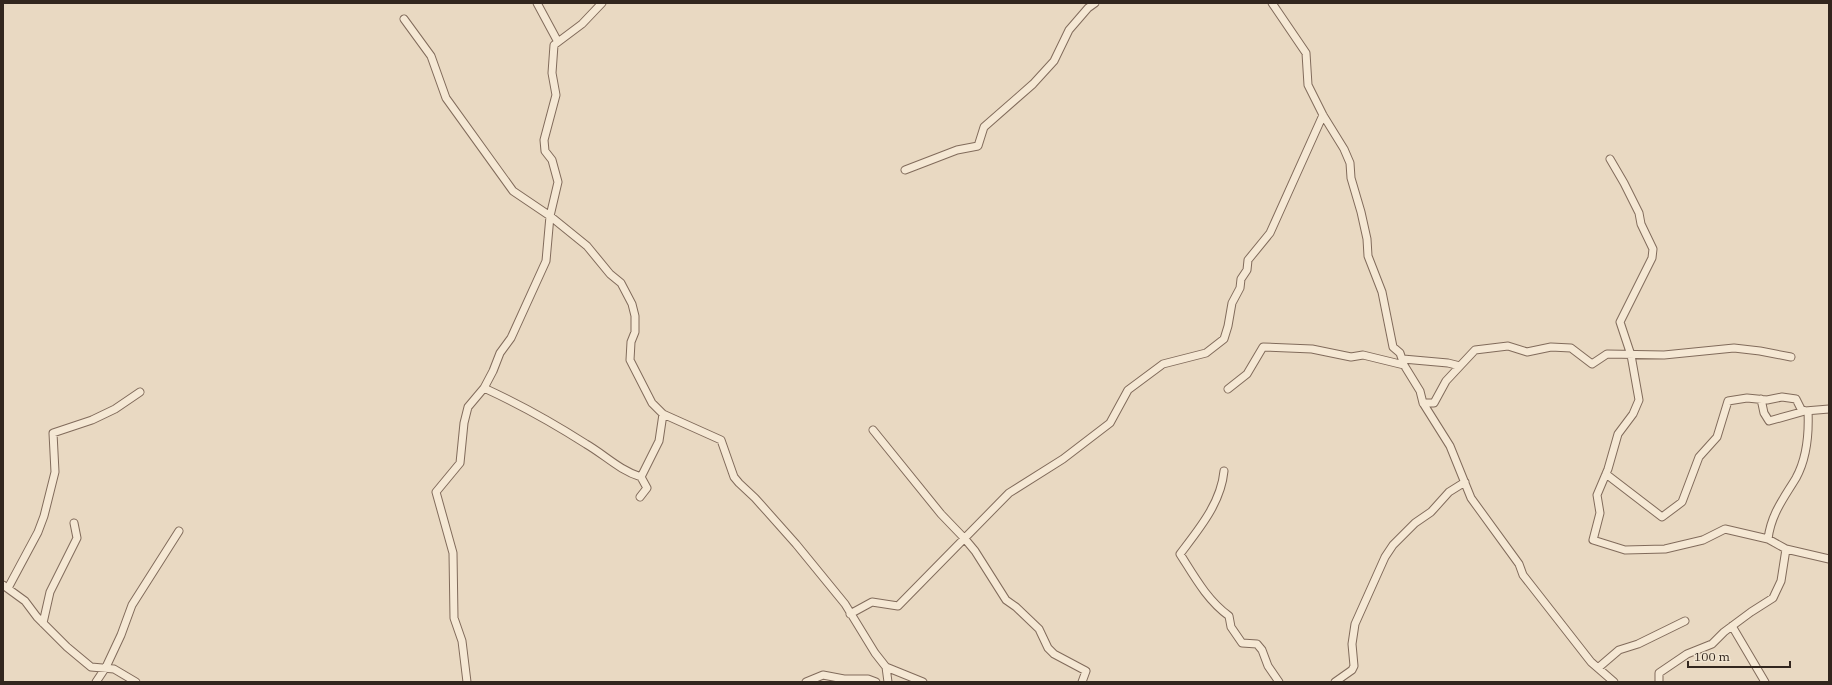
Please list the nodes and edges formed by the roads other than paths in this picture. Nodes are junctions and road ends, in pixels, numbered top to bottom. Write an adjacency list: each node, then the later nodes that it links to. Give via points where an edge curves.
1 (537, 3): 6 (street)
2 (602, 3): 6 (street, via 582,24)
3 (1094, 3): 9 (street, via 1069,30 1054,61 1033,84 984,128 978,146 957,150)
4 (1272, 3): 7 (street, via 1306,53 1308,85)
5 (404, 19): 10 (street, via 431,56 446,98 513,191)
6 (558, 42): 10 (street, via 554,46 552,59 556,95 544,140 545,151 552,160 558,182)
7 (1323, 116): 13 (street, via 1350,164 1351,178 1367,240 1368,256 1382,292 1393,346); 31 (street, via 1270,233 1248,260 1247,270 1232,303 1224,339 1206,353 1163,364 1128,390 1110,423 1062,459 1009,493)
8 (1610, 159): 11 (street, via 1639,213 1652,249 1652,258 1620,322)
9 (905, 170)
10 (550, 216): 15 (street, via 546,261 511,338 500,353); 22 (street, via 587,246 610,274 621,283 635,316 635,332 630,353 632,366 652,403)
11 (1631, 355): 12 (street, via 1664,355 1734,348); 14 (street, via 1607,354 1592,364 1571,348 1527,352 1508,346 1476,350); 25 (street, via 1638,400 1633,414 1618,434)
12 (1791, 357)
13 (1403, 362): 14 (street, via 1448,363); 16 (street, via 1363,355 1351,357 1312,349 1263,347 1247,374); 19 (street, via 1420,391)
14 (1460, 366): 19 (street, via 1446,381 1434,403)
15 (484, 388): 26 (street, via 558,426 594,448 627,473); 45 (street, via 468,407 460,463 436,492 453,553 454,618 462,641)
16 (1228, 389)
17 (140, 392): 35 (street, via 115,409 92,420 53,433 55,472 44,516 38,532)
18 (1761, 399): 21 (street, via 1789,397 1796,399 1801,409); 21 (street, via 1764,413 1770,421); 25 (street, via 1728,401 1717,438 1699,457 1682,502 1662,516)
19 (1423, 403): 27 (street, via 1450,446)
20 (1829, 409): 21 (street)
21 (1806, 411): 32 (street, via 1808,430 1805,453 1797,476 1777,506)
22 (663, 414): 26 (street, via 659,441); 36 (street, via 721,440 739,484 796,544 845,604)
23 (873, 430): 31 (street, via 941,514)
24 (1224, 471): 51 (street, via 1219,496 1200,528 1180,554 1205,592 1229,616 1231,628 1242,643 1257,644 1262,650 1268,666)
25 (1606, 474): 32 (street, via 1597,495 1600,513 1593,540 1625,550 1665,549 1703,540 1725,529)
26 (641, 477): 28 (street, via 646,488)
27 (1465, 482): 42 (street, via 1472,498 1519,564 1523,576); 52 (street, via 1449,492 1431,512 1415,523 1385,557 1355,624 1352,644 1354,666)
28 (640, 497)
29 (74, 523): 38 (street, via 77,538 50,592)
30 (179, 531): 40 (street, via 132,605)
31 (965, 539): 36 (street, via 898,606 872,602); 50 (street, via 1006,600 1039,630 1048,648 1086,672)
32 (1768, 539): 33 (street)
33 (1786, 549): 34 (street); 39 (street, via 1781,581 1773,598)
34 (1829, 559)
35 (6, 587): 38 (street, via 25,601)
36 (850, 614): 41 (street)
37 (1685, 621): 42 (street, via 1638,644 1619,650)
38 (43, 623): 40 (street, via 66,647 91,667)
39 (1732, 626): 54 (street, via 1712,644 1687,654 1659,673); 55 (street)
40 (106, 667): 43 (street); 44 (street)
41 (886, 667): 48 (street); 49 (street)
42 (1598, 668): 53 (street)
43 (96, 682)
44 (136, 682)
45 (467, 682)
46 (806, 682): 47 (street, via 823,675)
47 (876, 682)
48 (888, 682)
49 (923, 682)
50 (1082, 682)
51 (1279, 682)
52 (1335, 682)
53 (1614, 682)
54 (1659, 682)
55 (1765, 682)

